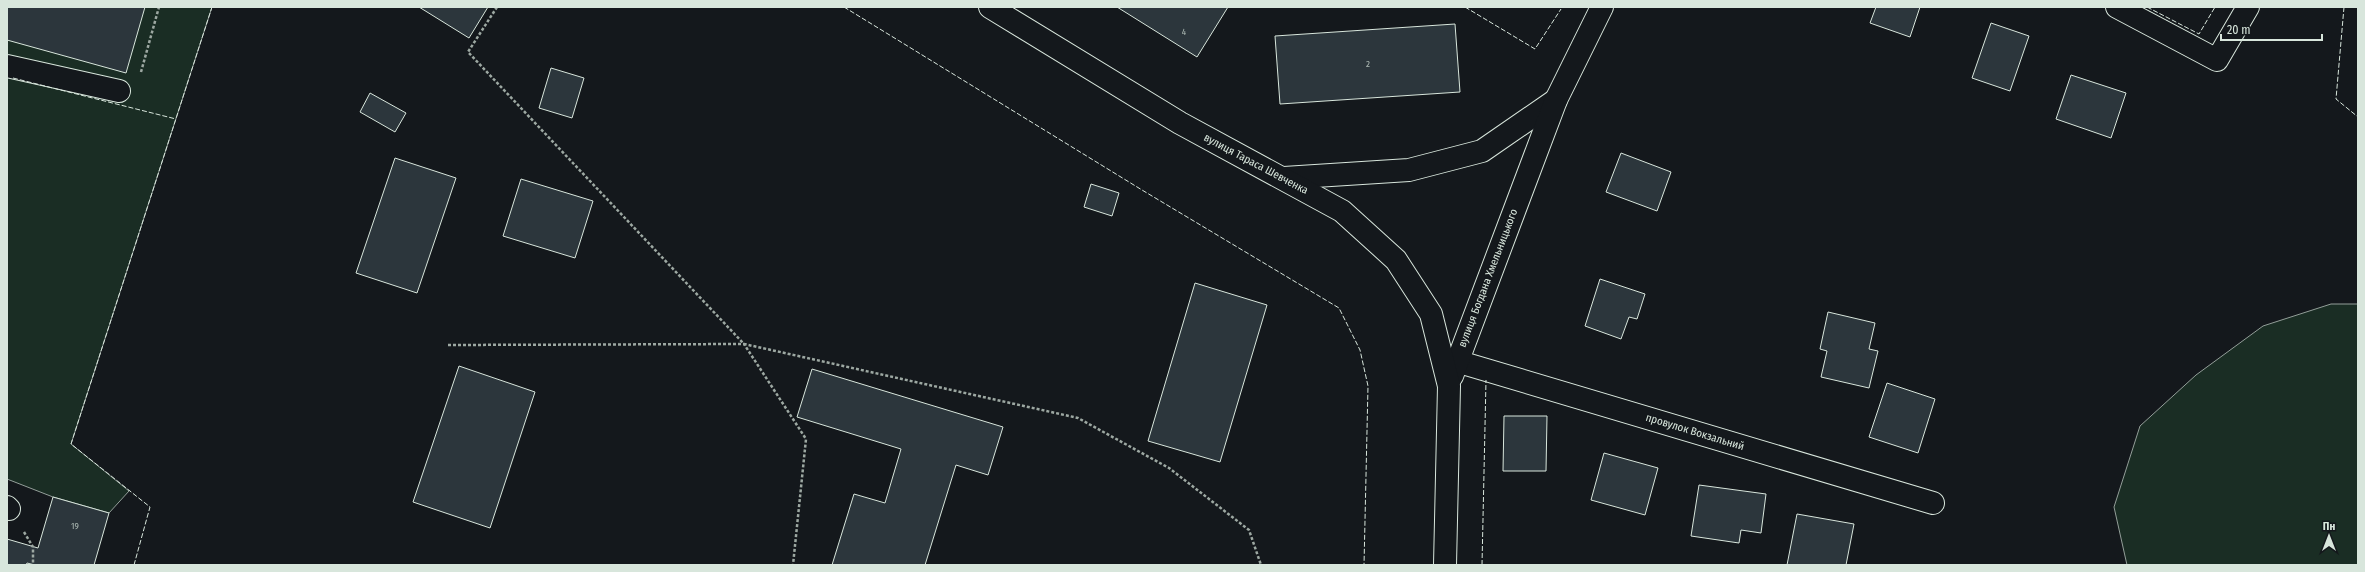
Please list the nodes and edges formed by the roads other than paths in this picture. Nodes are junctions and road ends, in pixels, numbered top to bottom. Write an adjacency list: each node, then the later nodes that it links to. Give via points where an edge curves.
1 (990, 7): 8 (street, вулиця Тараса Шевченка, via 1180,123)
2 (1602, 7): 7 (street, вулиця Богдана Хмельницького)
3 (2117, 7): 4 (street, via 2217,60)
4 (2248, 7)
5 (7, 66): 6 (street)
6 (119, 91)
7 (1556, 100): 8 (street, via 1482,150 1409,170); 9 (street, вулиця Богдана Хмельницького)
8 (1284, 178): 10 (street, вулиця Тараса Шевченка, via 1342,211 1396,260 1431,314)
9 (1456, 361): 10 (street, вулиця Богдана Хмельницького); 11 (street, провулок Вокзальний)
10 (1449, 386): 12 (street, вулиця Богдана Хмельницького)
11 (1933, 503)
12 (1445, 565)

